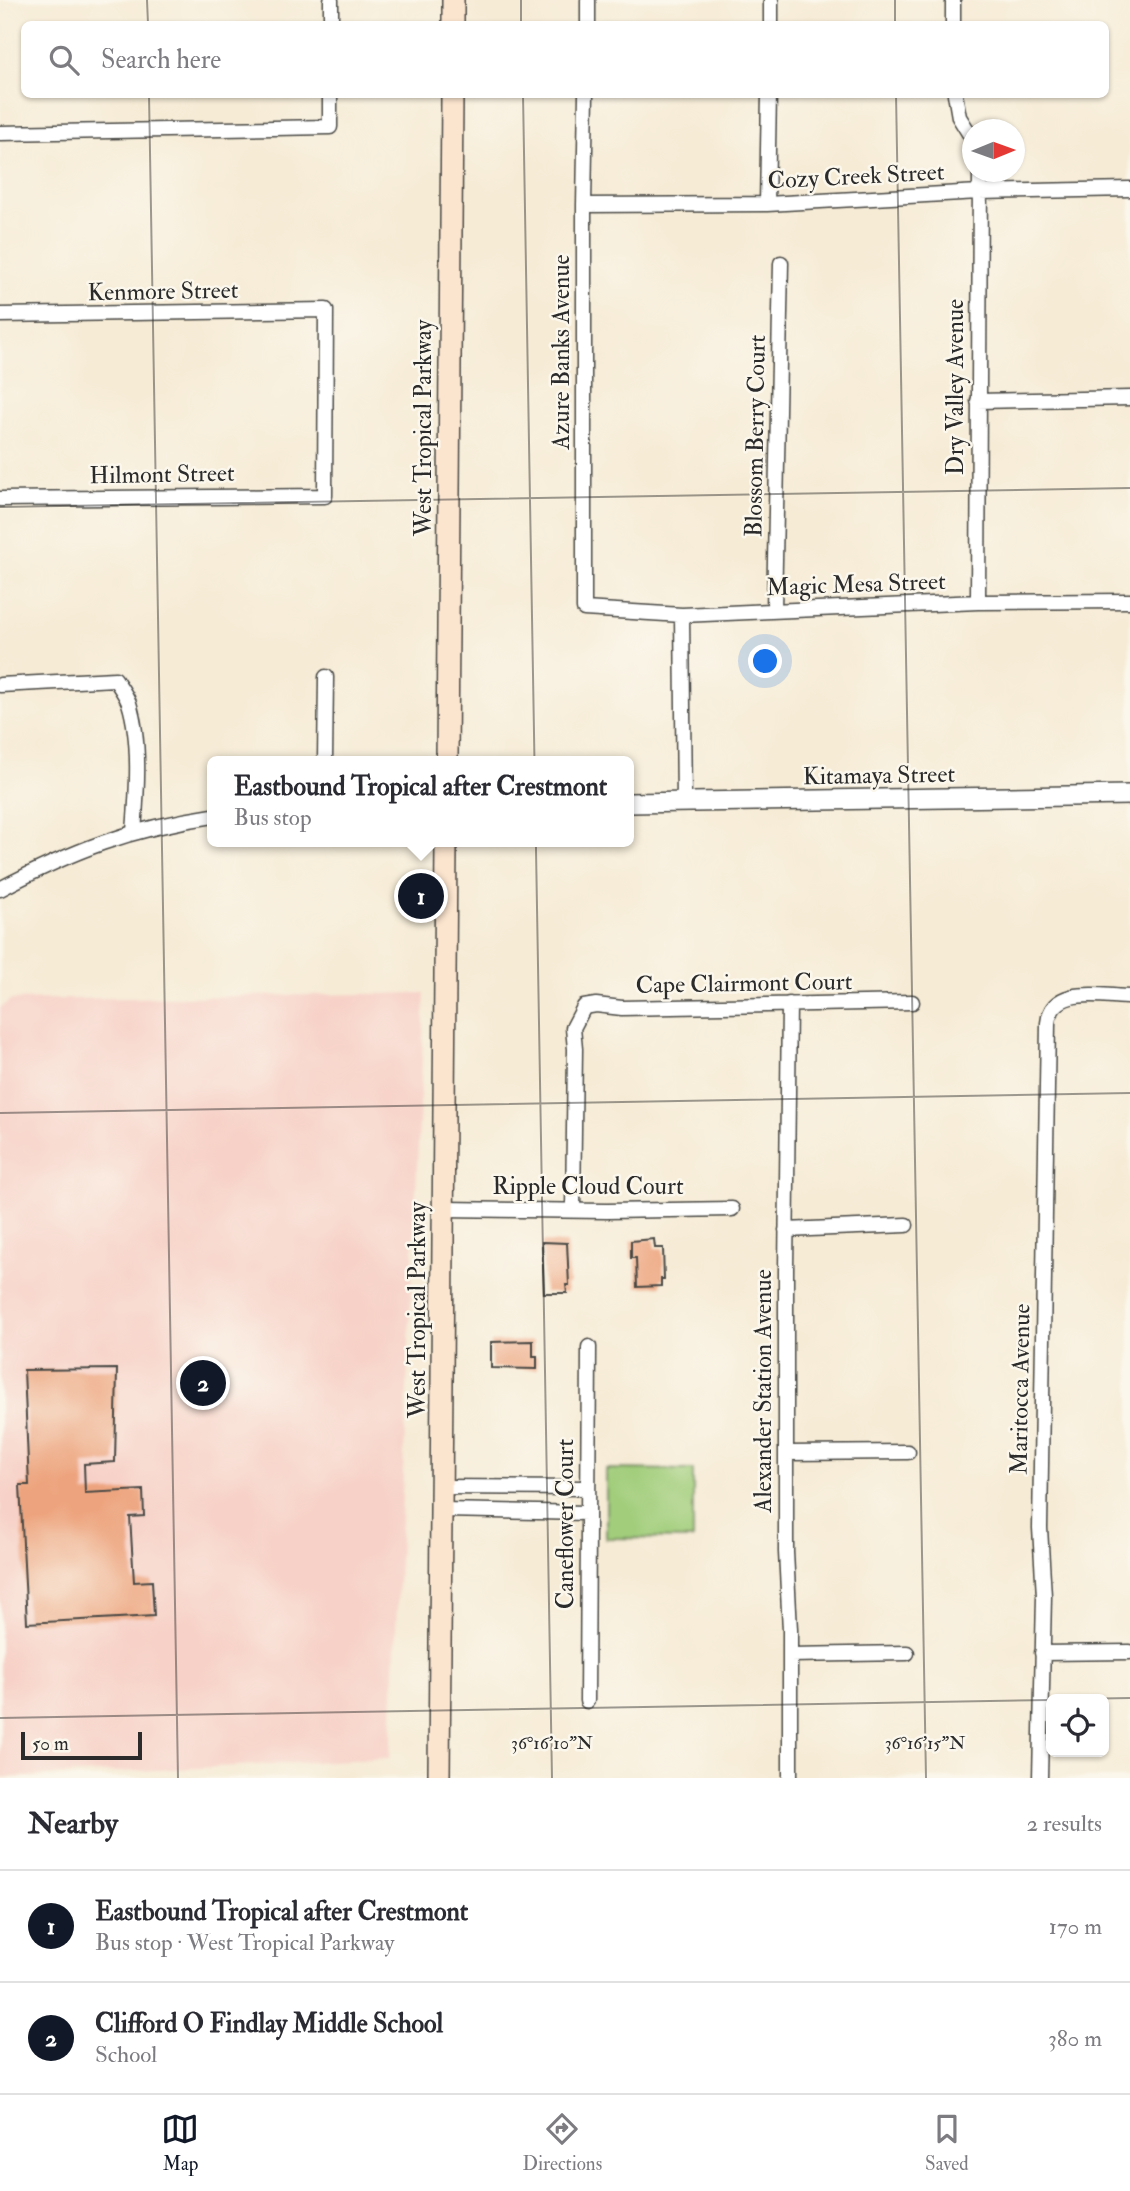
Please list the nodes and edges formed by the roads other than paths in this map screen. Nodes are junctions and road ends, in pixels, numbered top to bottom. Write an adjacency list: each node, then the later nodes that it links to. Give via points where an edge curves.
1 (331, 0): 6 (street)
2 (453, 0): 7 (main road)
3 (588, 0): 8 (street)
4 (771, 0): 9 (street)
5 (953, 0): 10 (street)
6 (331, 21)
7 (453, 21)
8 (588, 21)
9 (771, 21)
10 (953, 21)
11 (330, 98): 17 (street, via 330,127)
12 (452, 98): 37 (main road, West Tropical Parkway)
13 (586, 98): 22 (street, Azure Banks Avenue)
14 (769, 98): 21 (street)
15 (956, 98): 16 (street)
16 (962, 122)
17 (0, 132)
18 (980, 182): 20 (street, Dry Valley Avenue)
19 (1130, 188): 20 (street, Cozy Creek Street)
20 (979, 192): 21 (street, Cozy Creek Street); 26 (street, Dry Valley Avenue)
21 (767, 204): 22 (street, Cozy Creek Street)
22 (584, 205): 31 (street, Azure Banks Avenue)
23 (781, 263): 32 (street, Blossom Berry Court)
24 (0, 315): 27 (street, Kenmore Street, via 326,310)
25 (1130, 398): 26 (street)
26 (978, 401): 30 (street, Dry Valley Avenue)
27 (325, 496): 28 (street, Hilmont Street)
28 (0, 499)
29 (1130, 601): 30 (street, Magic Mesa Street)
30 (978, 602): 32 (street, Magic Mesa Street)
31 (584, 609): 33 (street, Magic Mesa Street)
32 (774, 610): 33 (street, Magic Mesa Street)
33 (682, 615): 40 (street)
34 (326, 677): 36 (street)
35 (0, 684): 42 (street, via 115,679 128,702 134,728)
36 (325, 756)
37 (446, 756)
38 (1130, 795): 40 (street, Kitamaya Street)
39 (634, 803): 40 (street, Kitamaya Street)
40 (684, 803)
41 (207, 817): 42 (street)
42 (134, 832): 44 (street, via 47,864)
43 (446, 847): 48 (main road, West Tropical Parkway)
44 (0, 889)
45 (1130, 997): 62 (street, Maritocca Avenue, via 1067,996 1048,1015)
46 (912, 1002): 47 (street, Cape Clairmont Court)
47 (789, 1004): 50 (street, Cape Clairmont Court, via 584,1007 573,1028); 52 (street, Alexander Station Avenue)
48 (444, 1209): 50 (street, Ripple Cloud Court); 56 (main road, West Tropical Parkway)
49 (732, 1209): 50 (street, Ripple Cloud Court)
50 (573, 1210)
51 (905, 1225): 52 (street)
52 (786, 1230): 55 (street, Alexander Station Avenue)
53 (589, 1347): 57 (street, Caneflower Court)
54 (908, 1452): 55 (street)
55 (786, 1453): 63 (street, Alexander Station Avenue)
56 (442, 1487): 57 (street); 58 (main road, West Tropical Parkway)
57 (588, 1488): 59 (street, Caneflower Court)
58 (442, 1510): 59 (street); 65 (main road, West Tropical Parkway)
59 (587, 1513): 64 (street, Caneflower Court)
60 (1130, 1652): 62 (street)
61 (907, 1653): 63 (street)
62 (1042, 1653): 67 (street, Maritocca Avenue)
63 (790, 1655): 66 (street, Alexander Station Avenue)
64 (587, 1701)
65 (439, 1778)
66 (790, 1778)
67 (1040, 1778)

